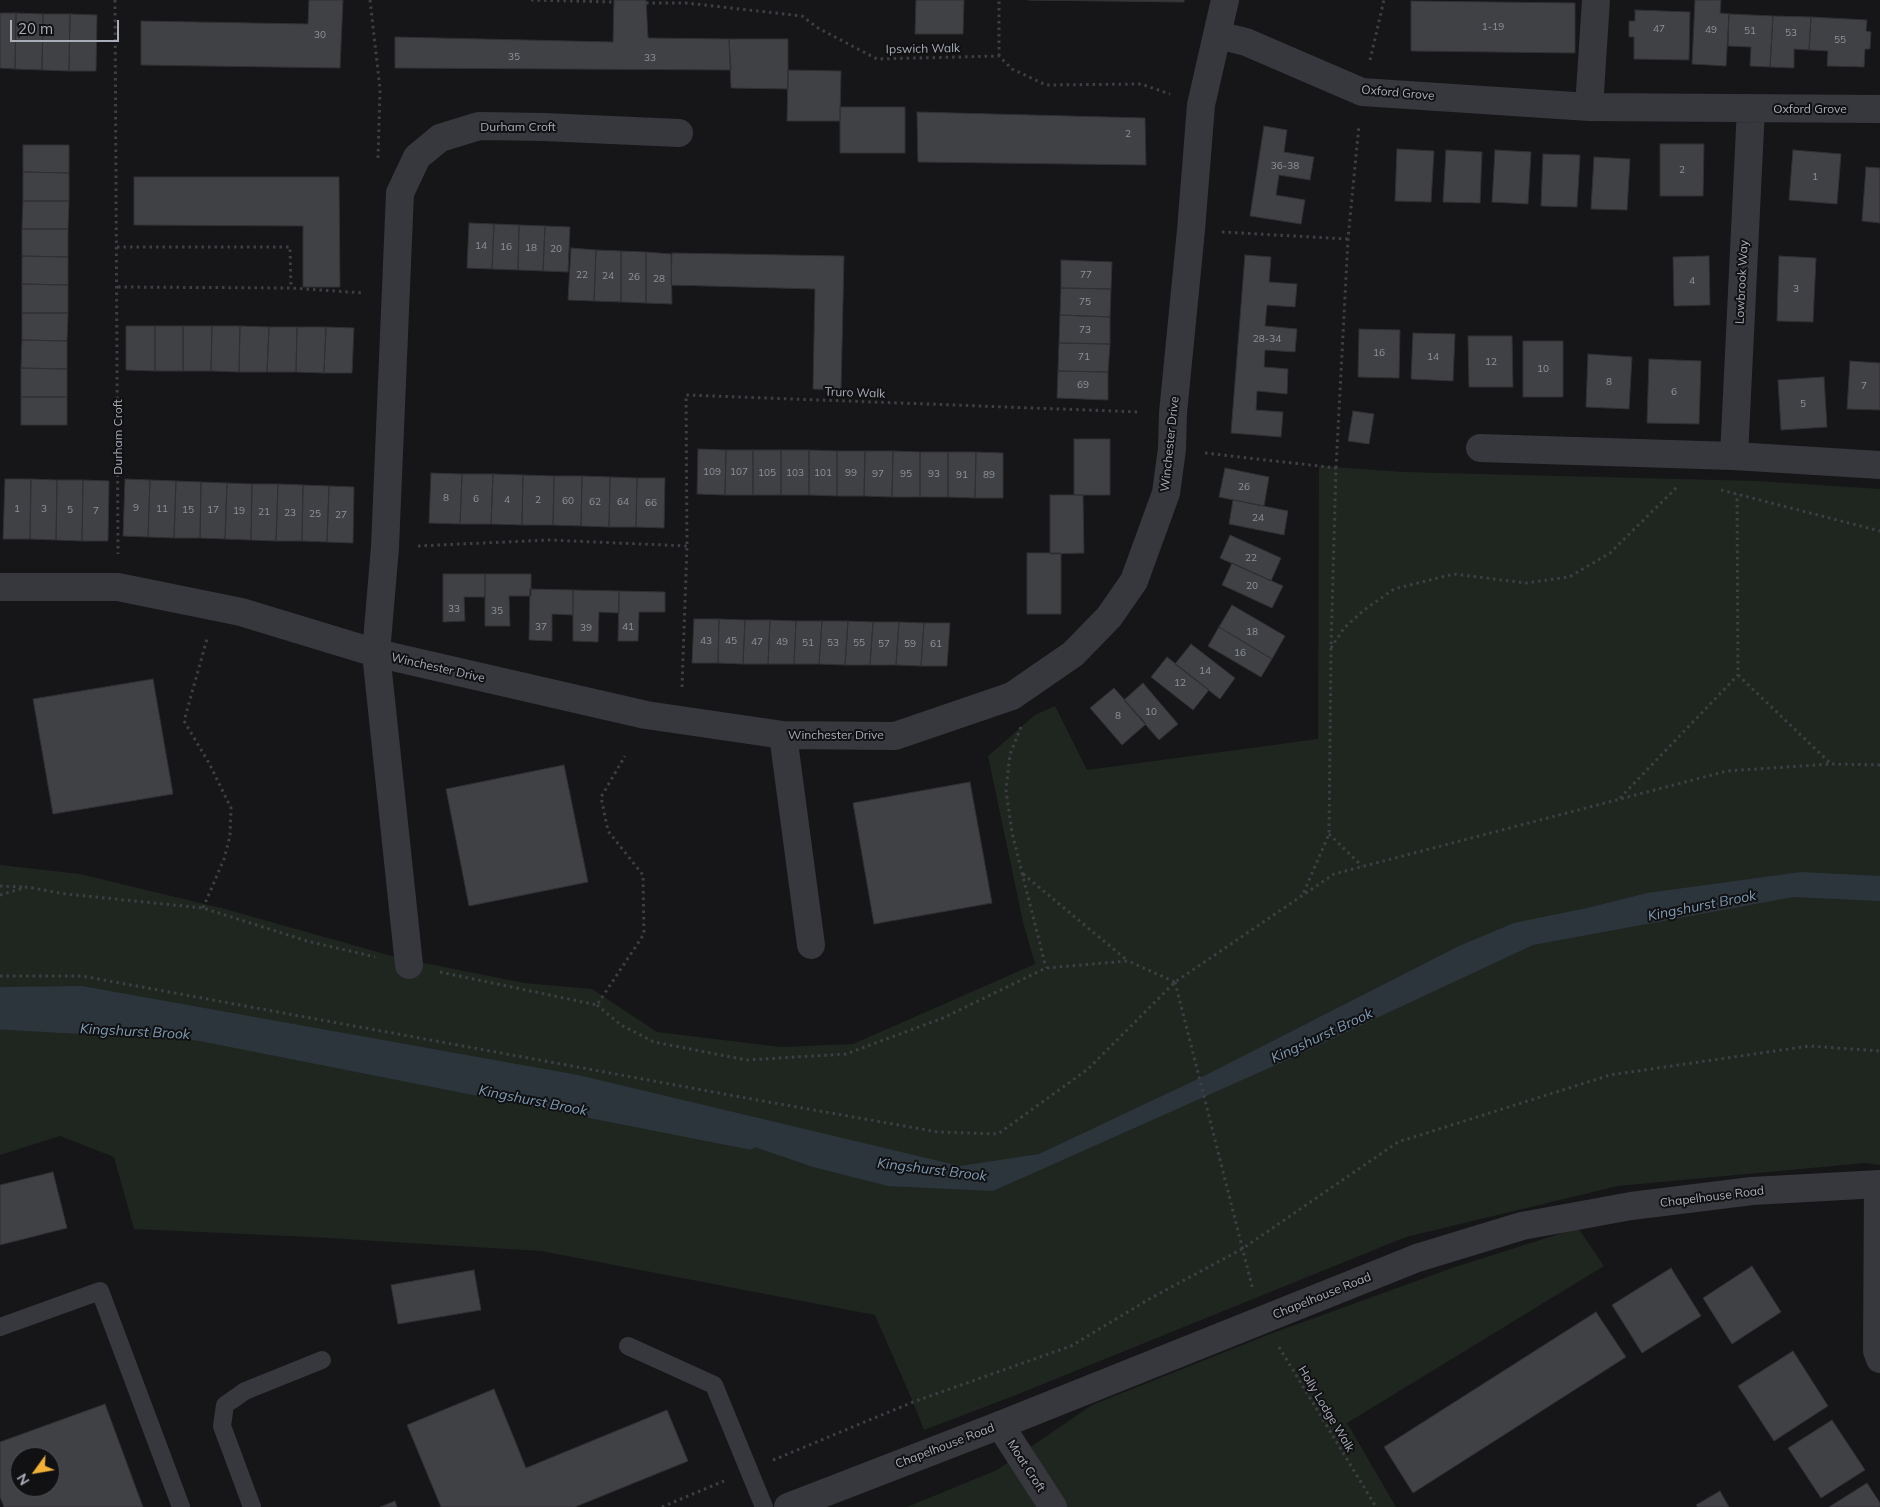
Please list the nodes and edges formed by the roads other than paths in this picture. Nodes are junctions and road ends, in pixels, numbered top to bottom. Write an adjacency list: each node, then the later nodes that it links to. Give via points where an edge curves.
1 (1225, 0): 3 (street, Winchester Drive)
2 (1596, 0): 4 (street)
3 (1218, 35): 4 (street, Oxford Grove, via 1246,42 1362,92); 13 (street, Winchester Drive, via 1201,105 1166,493 1134,582 1109,617 1073,654 1012,696 895,736)
4 (1589, 107): 5 (street, Oxford Grove)
5 (1751, 108): 6 (street, Oxford Grove); 9 (street, Lowbrook Way)
6 (1880, 109)
7 (679, 133): 12 (street, Durham Croft, via 479,126 440,138 417,157 400,193 385,547)
8 (1480, 448): 9 (street)
9 (1734, 456): 10 (street)
10 (1880, 465)
11 (0, 587): 12 (street, Winchester Drive, via 118,587 241,612)
12 (376, 653): 13 (street, Winchester Drive, via 646,715); 15 (street, Durham Croft)
13 (783, 735): 14 (street)
14 (811, 945)
15 (409, 965)
16 (1879, 1184): 19 (street, via 1877,1351); 21 (street, Chapelhouse Road, via 1752,1191 1631,1206 1522,1226 1417,1258)
17 (0, 1327): 22 (lane, via 100,1291)
18 (628, 1346): 24 (lane, via 714,1385)
19 (1880, 1359)
20 (322, 1360): 23 (lane, via 245,1391 225,1405 222,1426)
21 (1000, 1425): 25 (street, Chapelhouse Road); 26 (street, Moat Croft)
22 (181, 1507)
23 (252, 1507)
24 (764, 1507)
25 (788, 1507)
26 (1053, 1507)

